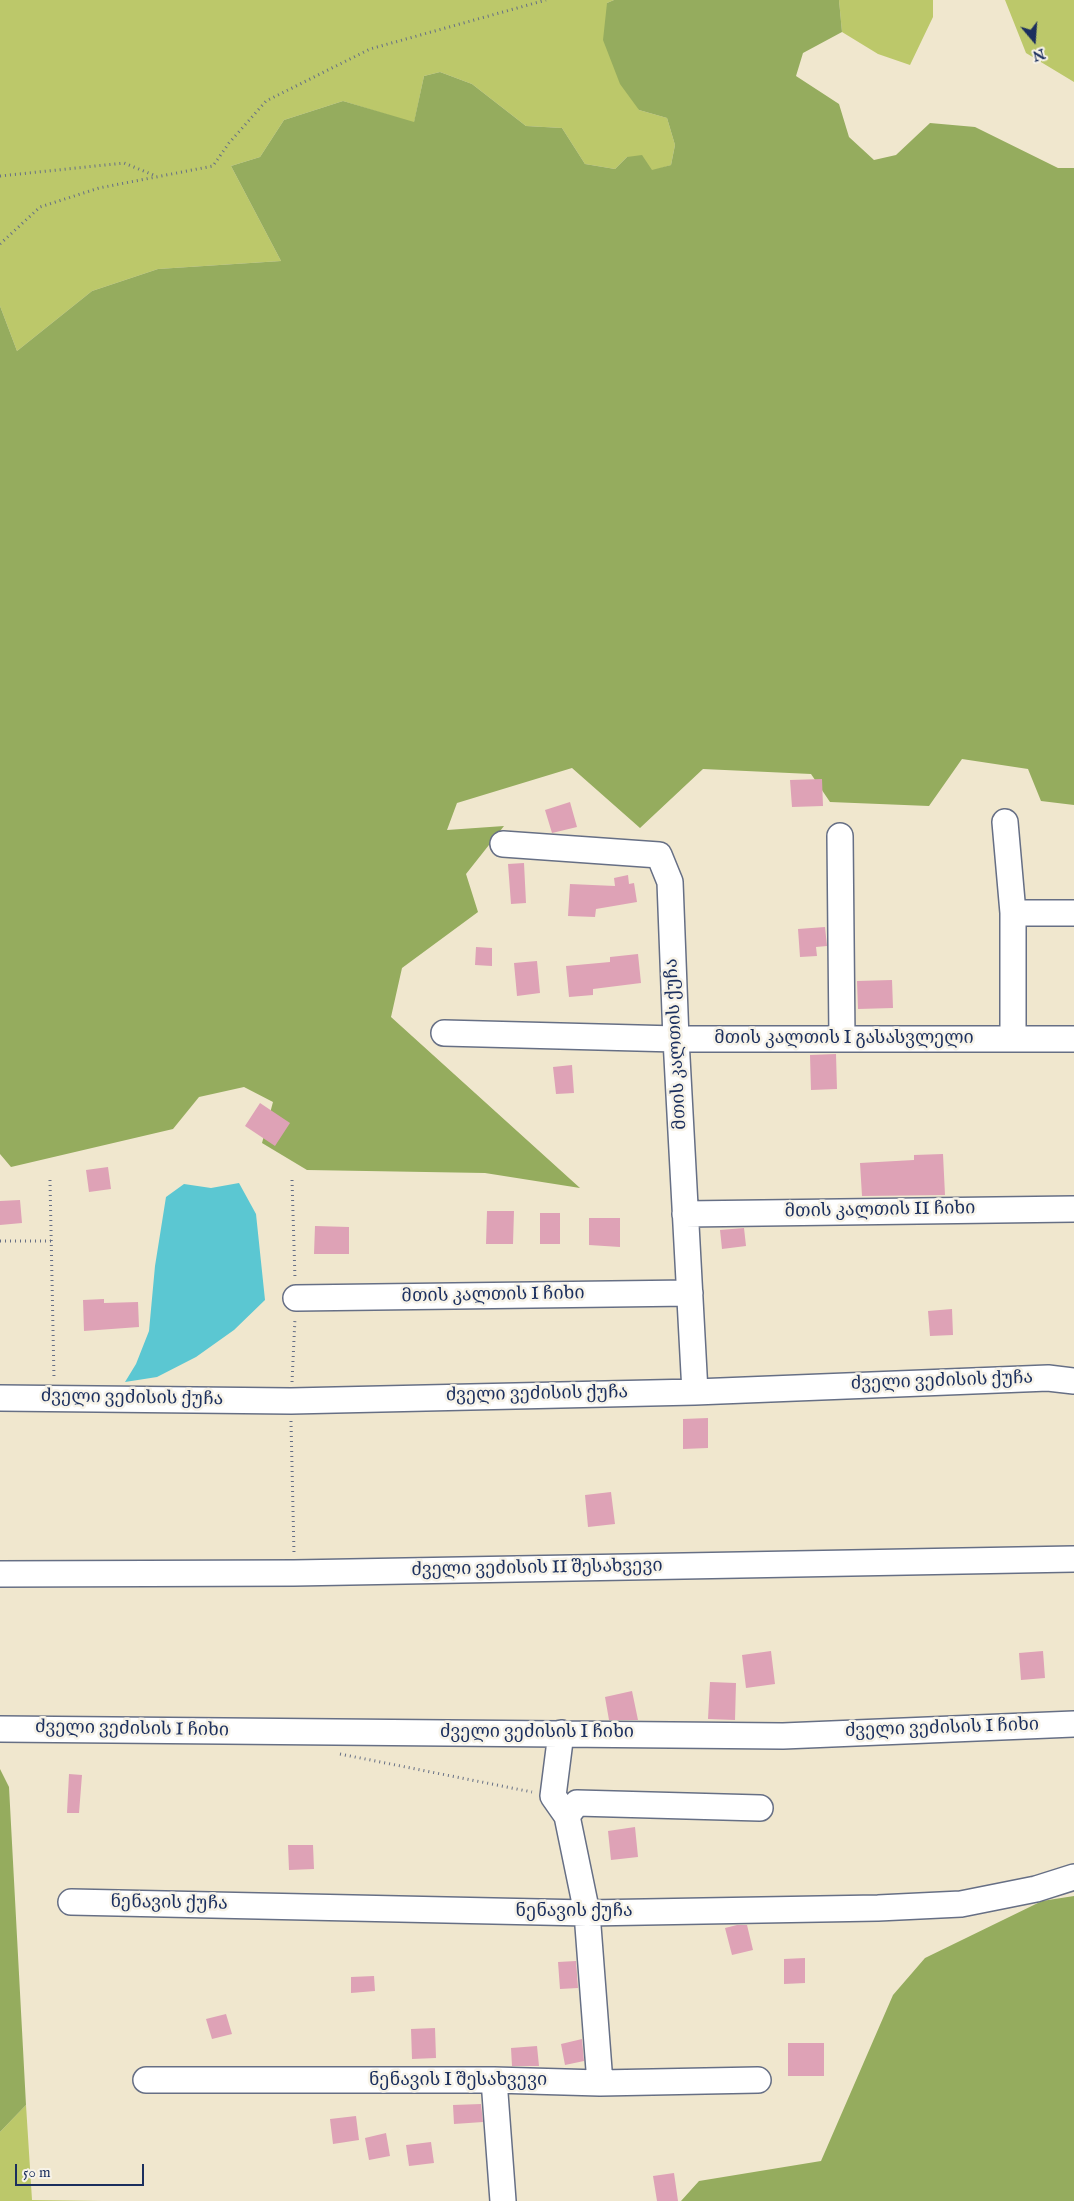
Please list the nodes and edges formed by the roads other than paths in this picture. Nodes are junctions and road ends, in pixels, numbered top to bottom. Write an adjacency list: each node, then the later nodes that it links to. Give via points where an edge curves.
1 (1005, 822): 4 (street)
2 (840, 836): 8 (street)
3 (503, 844): 7 (street, მთის კალთის ქუჩა, via 659,856 670,882)
4 (1013, 912): 5 (street); 9 (street)
5 (1074, 913)
6 (444, 1033): 7 (street, მთის კალთის I გასასვლელი)
7 (676, 1039): 8 (street, მთის კალთის I გასასვლელი); 12 (street, მთის კალთის ქუჩა)
8 (842, 1039): 9 (street, მთის კალთის I გასასვლელი)
9 (1013, 1039): 10 (street, მთის კალთის I გასასვლელი)
10 (1074, 1039)
11 (1074, 1209): 12 (street, მთის კალთის II ჩიხი)
12 (685, 1214): 13 (street, მთის კალთის ქუჩა)
13 (690, 1293): 14 (street, მთის კალთის I ჩიხი); 16 (street, მთის კალთის ქუჩა)
14 (296, 1298)
15 (1074, 1381): 16 (street, ძველი ვეძისის ქუჩა, via 1048,1378)
16 (695, 1392): 17 (street, ძველი ვეძისის ქუჩა, via 291,1401)
17 (0, 1398)
18 (1074, 1559): 19 (street, ძველი ვეძისის II შესახვევი, via 294,1573)
19 (0, 1574)
20 (1074, 1724): 22 (street, ძველი ვეძისის I ჩიხი, via 783,1736)
21 (0, 1729): 22 (street, ძველი ვეძისის I ჩიხი)
22 (561, 1733): 23 (street)
23 (560, 1806): 24 (street, via 577,1803); 27 (street)
24 (760, 1808)
25 (1074, 1878): 27 (street, ნენავის ქუჩა, via 960,1904)
26 (71, 1902): 27 (street, ნენავის ქუჩა)
27 (587, 1913): 31 (street)
28 (146, 2080): 29 (street, ნენავის I შესახვევი)
29 (494, 2080): 31 (street, ნენავის I შესახვევი); 32 (street)
30 (758, 2080): 31 (street, ნენავის I შესახვევი)
31 (600, 2083)
32 (503, 2201)

